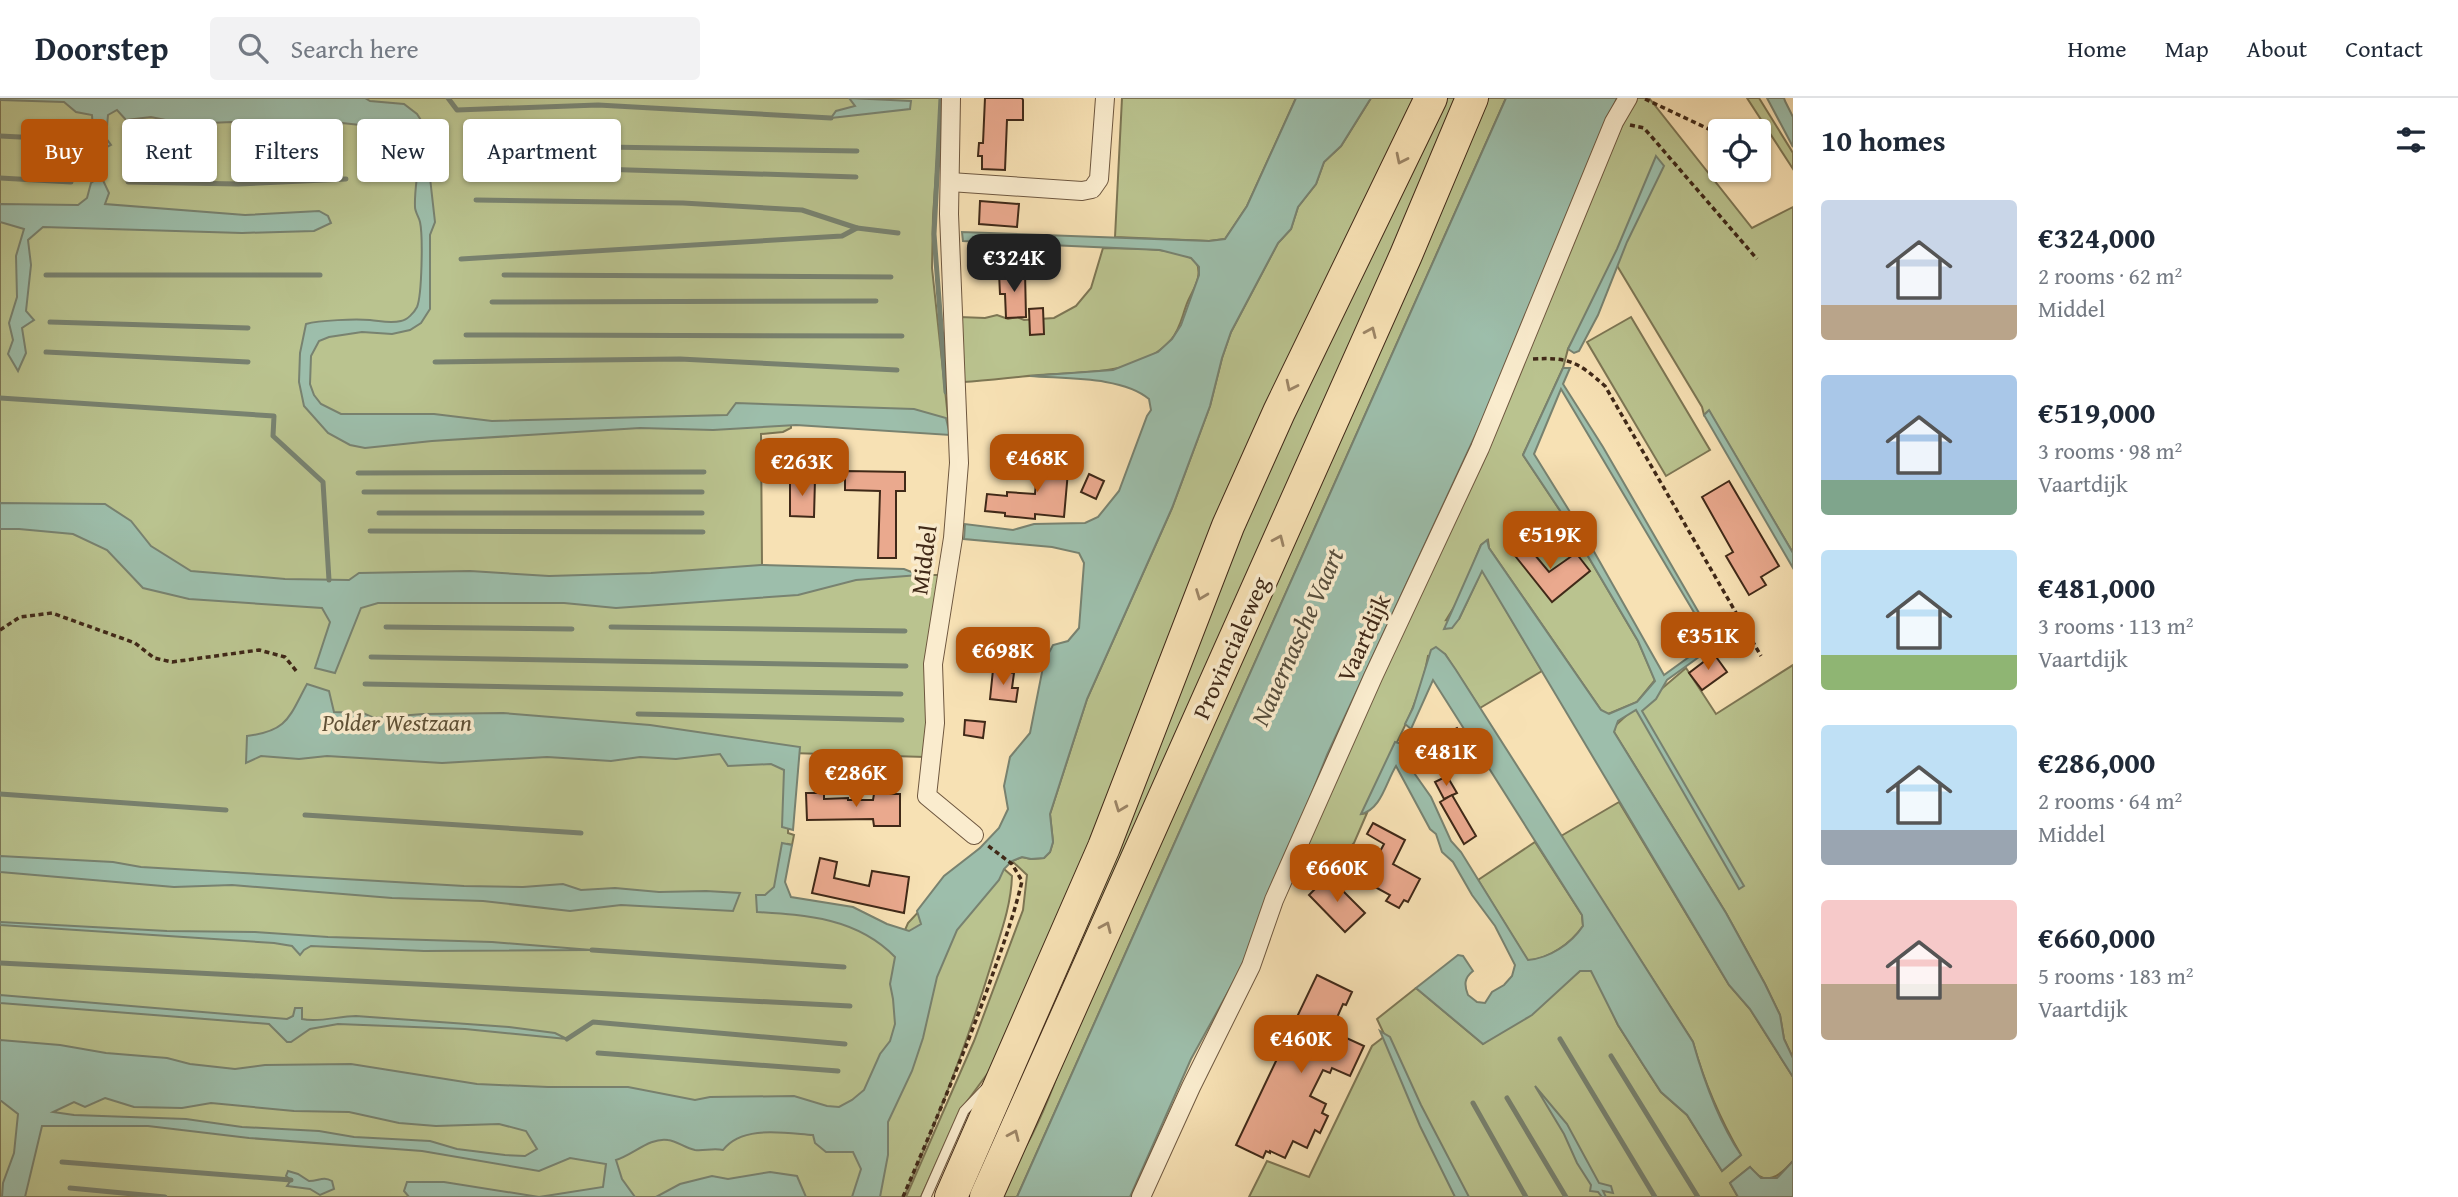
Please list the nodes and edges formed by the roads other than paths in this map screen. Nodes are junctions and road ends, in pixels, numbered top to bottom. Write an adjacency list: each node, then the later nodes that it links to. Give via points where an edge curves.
1 (951, 98): 6 (street, Middel)
2 (1105, 98): 6 (street, via 1100,180 1092,190)
3 (1431, 98): 8 (highway, Provincialeweg, one-way to 8, via 1228,526 1104,847)
4 (1472, 98): 11 (highway, Provincialeweg, one-way to 4)
5 (1628, 98): 12 (street, Vaartdijk, via 1614,122 1480,448 1279,888 1251,966)
6 (950, 181): 7 (street, Middel, via 959,463 953,538 933,664 935,723 927,796)
7 (974, 835)
8 (1011, 1063): 9 (lane, via 964,1111); 10 (highway, Provincialeweg)
9 (926, 1197)
10 (951, 1197)
11 (986, 1197)
12 (1141, 1197)

